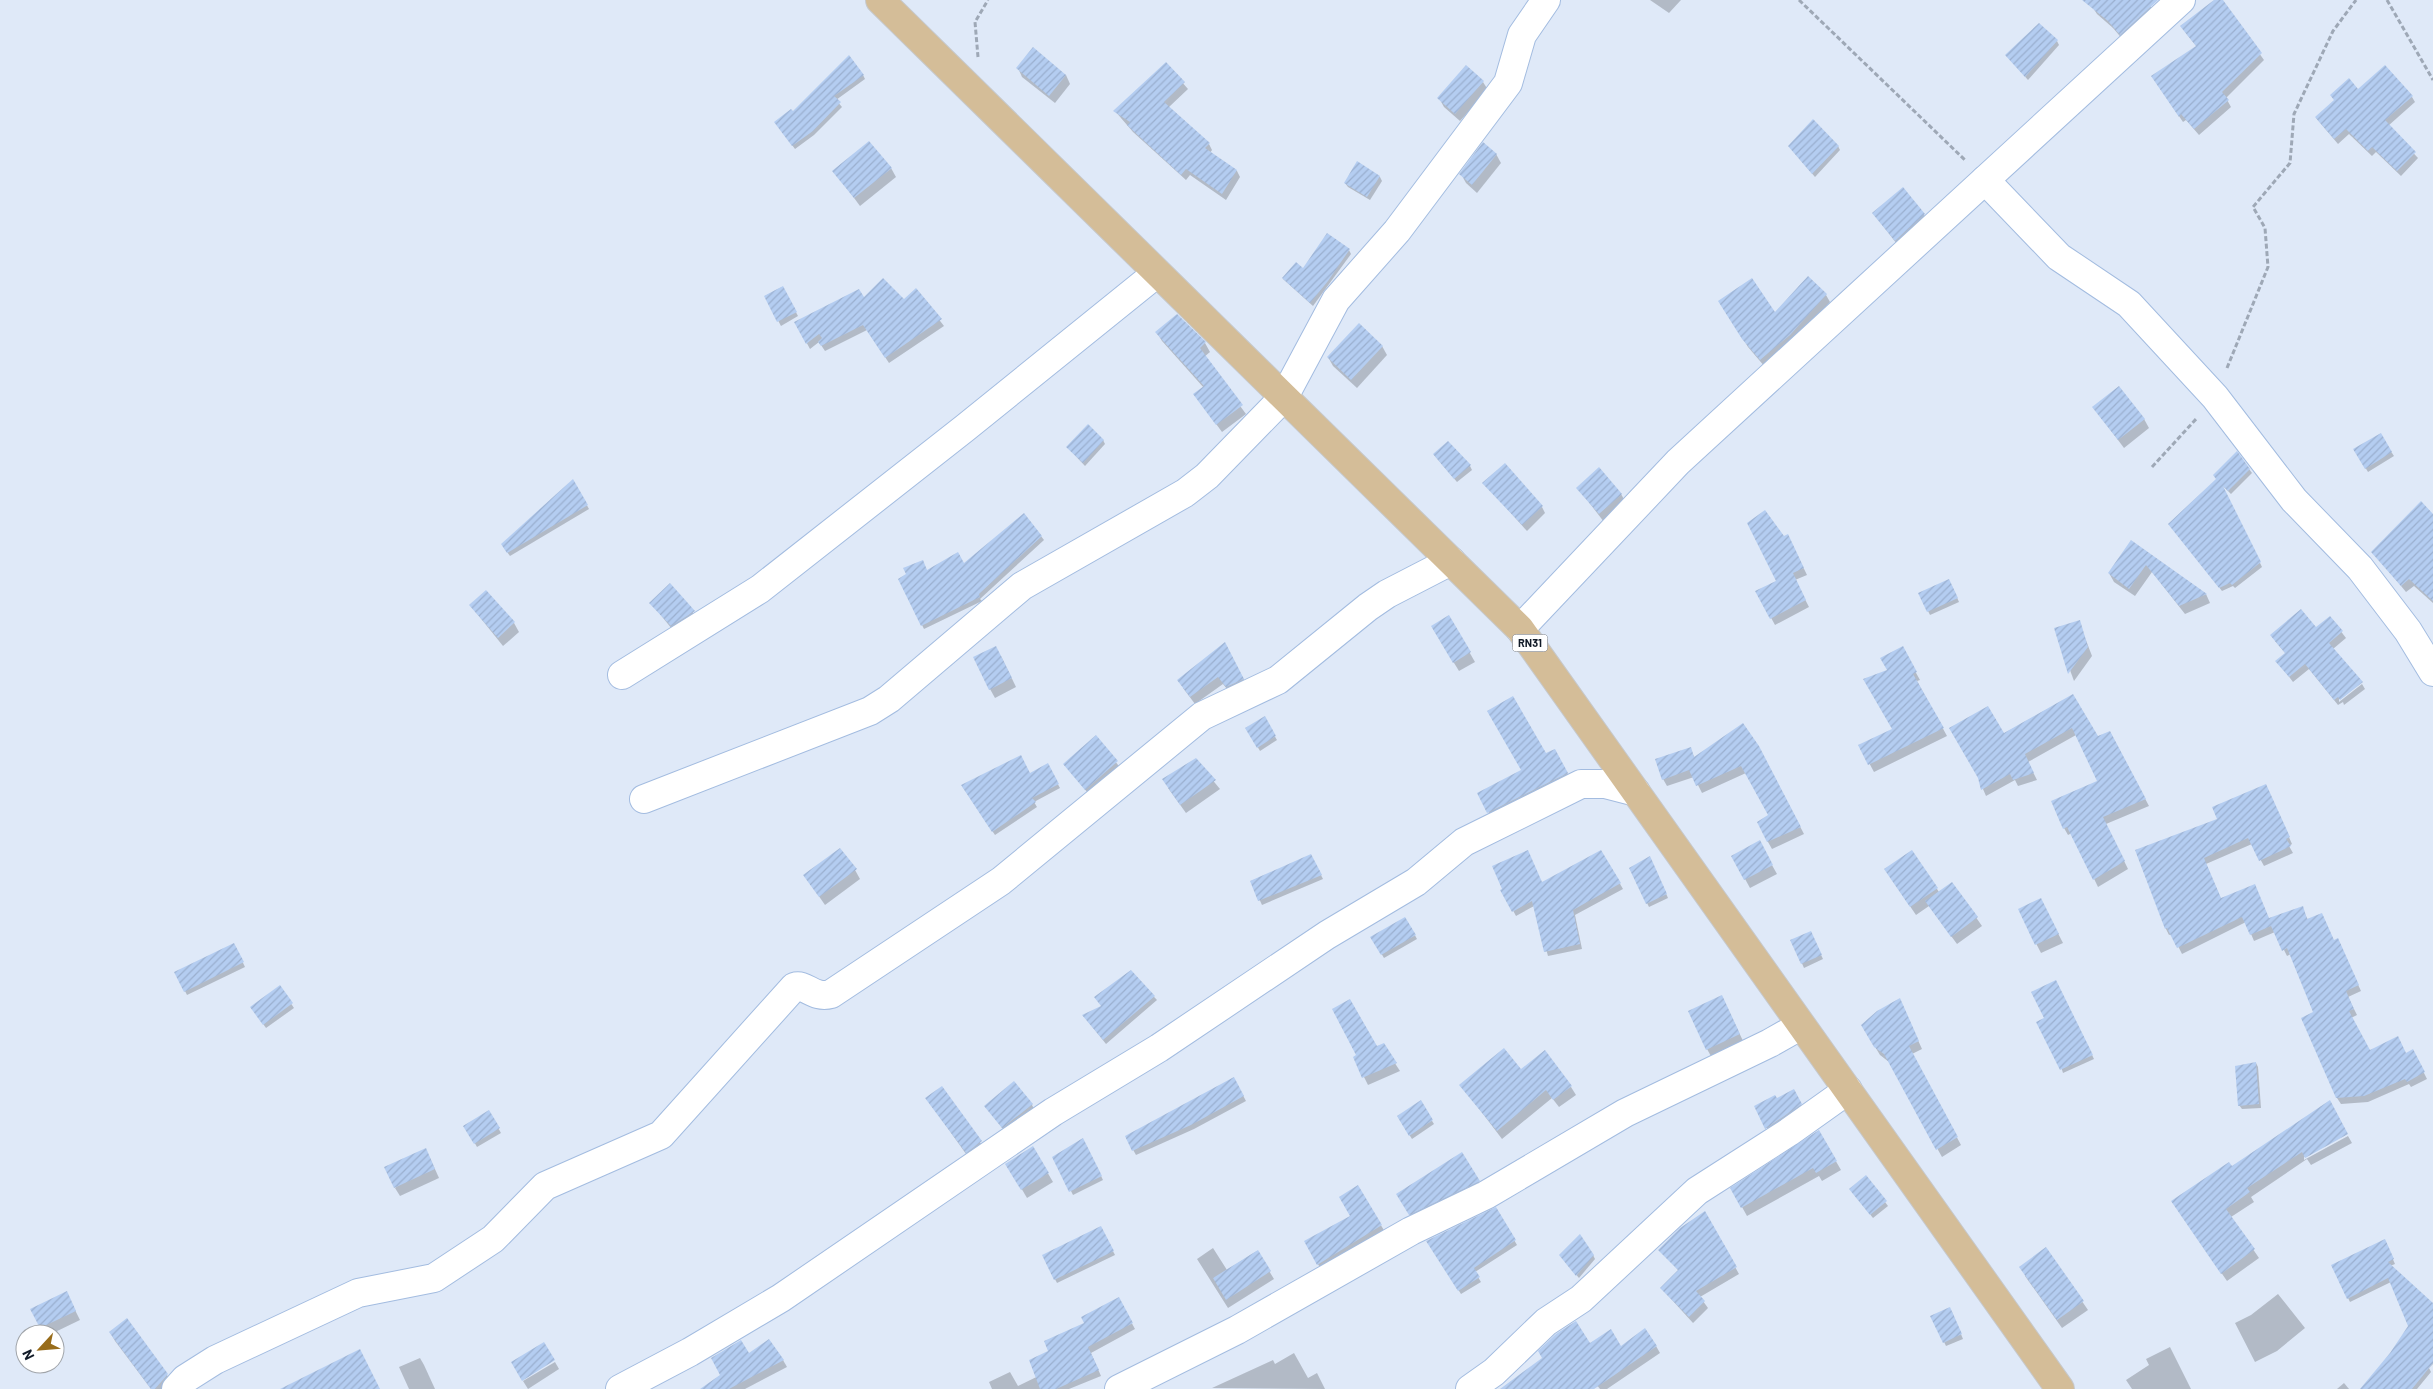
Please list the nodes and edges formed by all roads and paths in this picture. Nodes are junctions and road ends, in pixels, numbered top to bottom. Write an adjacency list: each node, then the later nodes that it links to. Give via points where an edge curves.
1 (880, 0): 9 (main road, RN31)
2 (988, 0): 9 (path, via 975,22)
3 (1546, 0): 12 (street, via 1522,35 1508,83 1397,231 1336,300)
4 (1799, 0): 10 (path)
5 (2181, 0): 10 (street)
6 (2356, 0): 13 (path, via 2333,31 2294,114 2290,163 2253,207 2265,228 2268,267)
7 (2387, 0): 8 (path)
8 (2433, 80)
9 (981, 100): 11 (main road, RN31)
10 (1985, 180): 13 (street, via 2059,257 2128,304); 16 (street, via 1678,462)
11 (1157, 273): 12 (main road, RN31); 18 (street, via 760,589)
12 (1284, 397): 15 (main road, RN31); 20 (street, via 1207,476 1185,493 1022,586 870,711)
13 (2215, 397): 14 (path); 17 (street, via 2294,500 2360,568 2408,631)
14 (2152, 467)
15 (1451, 561): 16 (main road, RN31); 23 (street, via 1368,606 1278,680 1202,716 1001,880 831,994 819,996 800,986 794,988 661,1135 545,1186 494,1239 434,1278 358,1293 215,1360 185,1379)
16 (1520, 630): 19 (main road, RN31)
17 (2433, 672)
18 (622, 675)
19 (1636, 792): 21 (main road, RN31); 24 (street, via 1605,784 1581,784 1464,842 1416,882 1326,935 1160,1048 1053,1112 781,1298)
20 (644, 799)
21 (1800, 1026): 22 (main road, RN31); 25 (street, via 1625,1114 1486,1195 1411,1231 1237,1330)
22 (1848, 1090): 26 (street, via 1698,1191 1581,1299 1546,1322 1494,1372); 27 (main road, RN31)
23 (176, 1389)
24 (620, 1389)
25 (1119, 1389)
26 (1470, 1389)
27 (2060, 1389)

